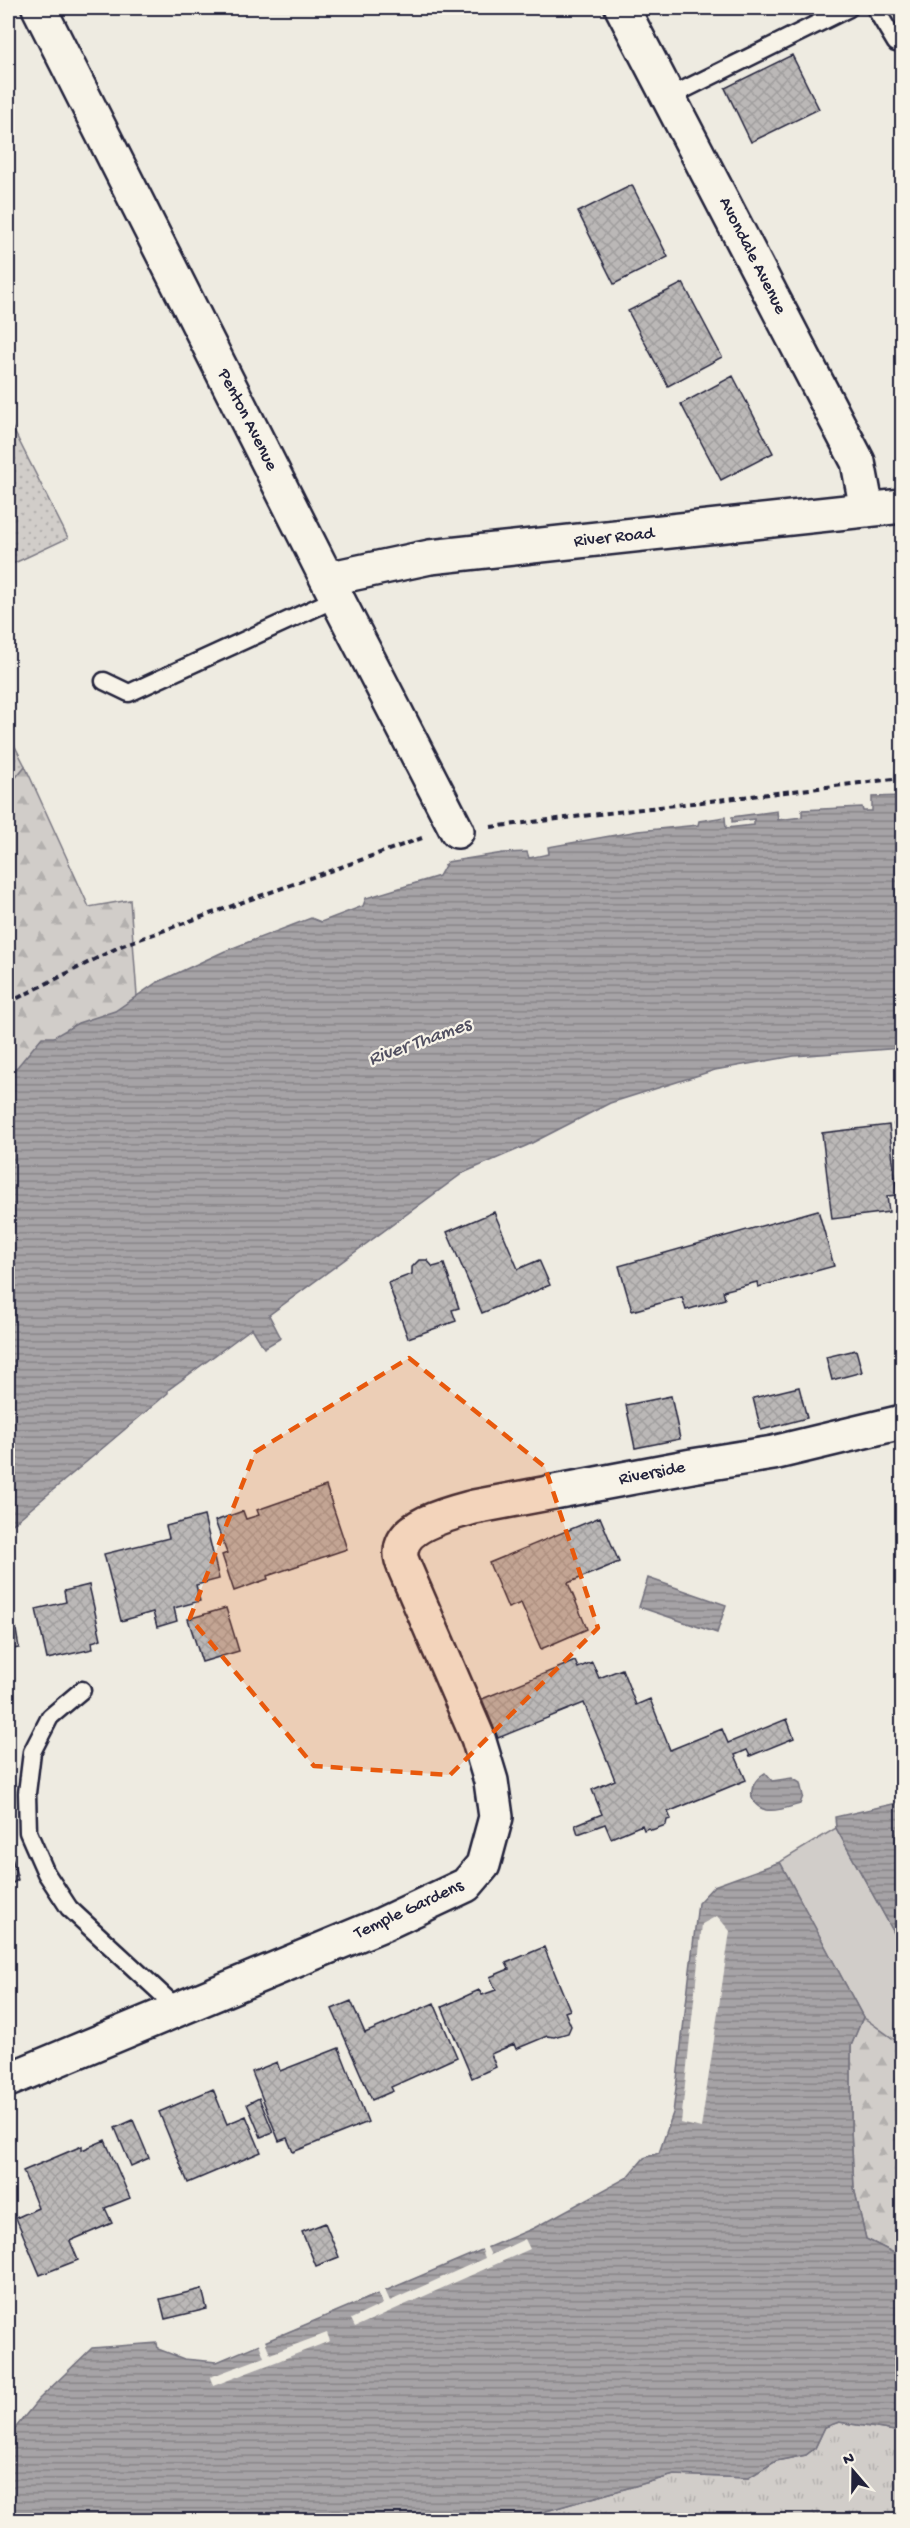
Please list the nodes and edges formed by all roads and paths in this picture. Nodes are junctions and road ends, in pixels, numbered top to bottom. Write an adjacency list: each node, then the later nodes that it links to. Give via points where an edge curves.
1 (39, 8): 9 (street, Penton Avenue)
2 (622, 8): 6 (street, Avondale Avenue)
3 (849, 8): 6 (lane)
4 (875, 8): 5 (lane)
5 (896, 43)
6 (669, 97): 8 (street, Avondale Avenue, via 858,462)
7 (903, 507): 8 (street, River Road)
8 (867, 510): 9 (street, River Road, via 430,557)
9 (332, 589): 10 (lane, via 129,693); 11 (street, Penton Avenue)
10 (104, 681)
11 (457, 831)
12 (903, 1422): 13 (street, Riverside, via 773,1453 474,1508 440,1516)
13 (406, 1537): 15 (street, Temple Gardens, via 400,1553 405,1571 478,1738 491,1782 496,1817 483,1865 466,1885)
14 (82, 1690): 15 (lane, via 50,1717 32,1752 28,1832 46,1873 69,1908)
15 (178, 2009): 16 (street, Temple Gardens)
16 (8, 2080)

